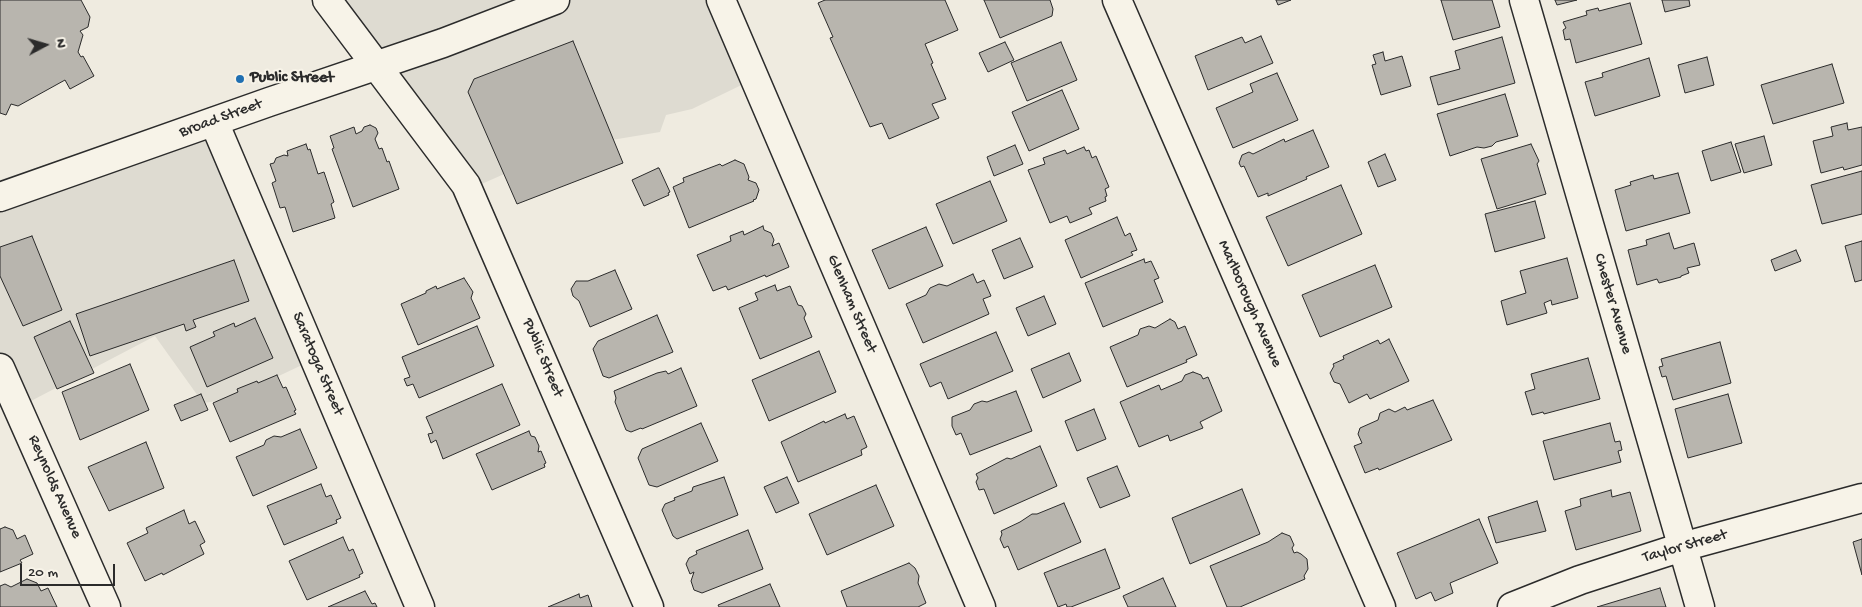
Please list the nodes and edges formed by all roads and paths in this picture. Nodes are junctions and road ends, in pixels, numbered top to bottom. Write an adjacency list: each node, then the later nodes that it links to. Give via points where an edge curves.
1 (327, 0): 6 (street, Public Street)
2 (555, 0): 6 (street, Broad Street)
3 (721, 0): 15 (street, Glenham Street)
4 (1117, 0): 16 (street, Marlborough Avenue)
5 (1524, 0): 11 (street, Chester Avenue)
6 (378, 66): 7 (street, Broad Street); 14 (street, Public Street, via 448,159 474,200)
7 (214, 122): 8 (street, Broad Street); 13 (street, Saratoga Street)
8 (0, 197)
9 (0, 368): 12 (street, Reynolds Avenue)
10 (1862, 498): 11 (street, Taylor Street)
11 (1682, 547): 17 (street, Taylor Street, via 1580,580); 18 (street, Chester Avenue)
12 (106, 607)
13 (420, 607)
14 (649, 607)
15 (981, 607)
16 (1381, 607)
17 (1512, 607)
18 (1700, 607)

